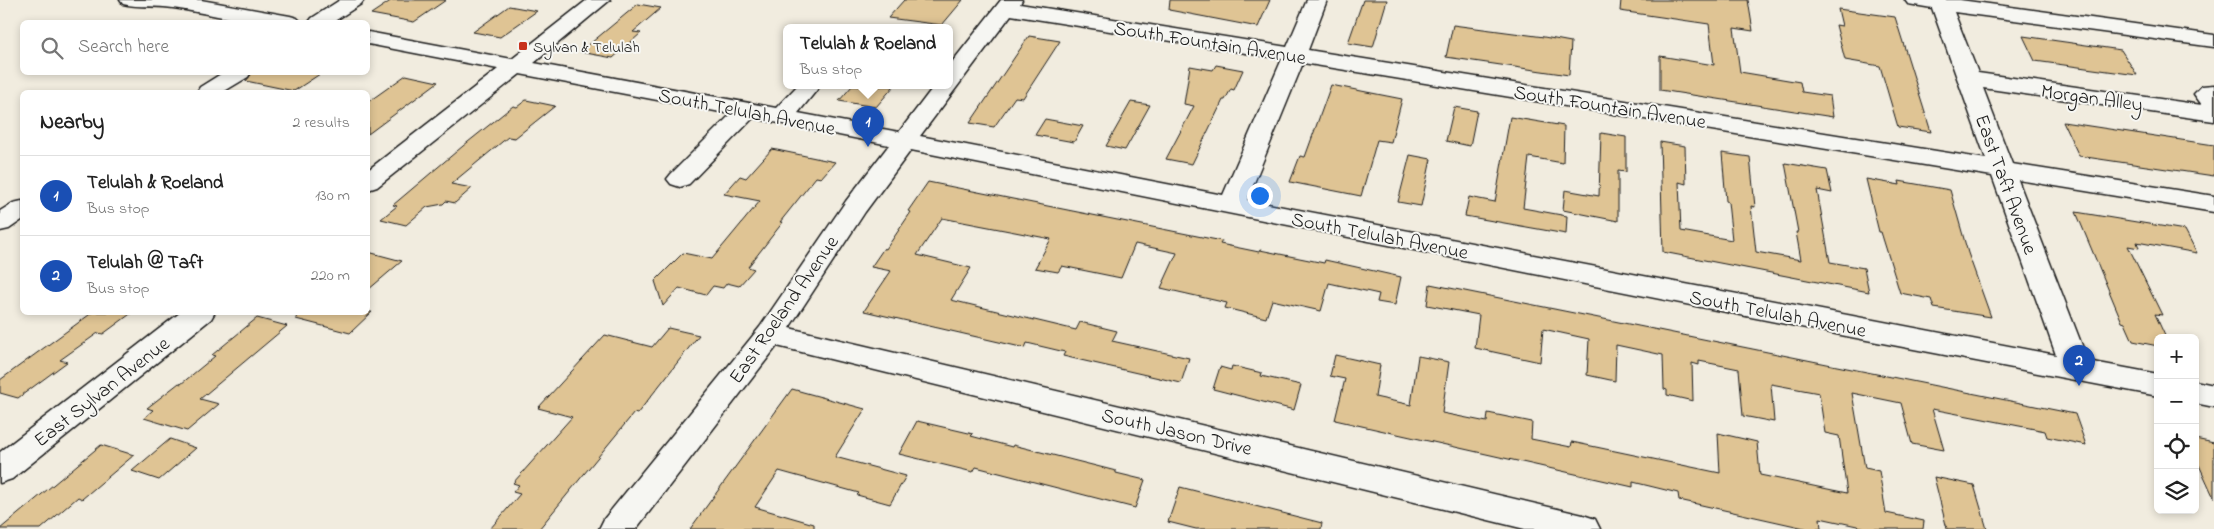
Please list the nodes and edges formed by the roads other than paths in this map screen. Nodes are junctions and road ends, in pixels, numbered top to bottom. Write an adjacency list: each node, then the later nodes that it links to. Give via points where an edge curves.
1 (130, 0): 8 (street, via 171,1)
2 (354, 0): 9 (street)
3 (600, 0): 13 (street)
4 (1318, 0): 12 (street)
5 (1915, 0): 6 (street)
6 (1940, 2): 11 (street); 16 (street, East Taft Avenue)
7 (1009, 4): 12 (street, South Fountain Avenue); 15 (street)
8 (279, 20)
9 (322, 20)
10 (370, 38): 13 (street, South Telulah Avenue)
11 (2214, 41)
12 (1295, 56): 26 (street, South Fountain Avenue); 30 (street)
13 (515, 66): 22 (street, South Telulah Avenue); 28 (street)
14 (235, 75): 19 (street)
15 (953, 76)
16 (1969, 79): 23 (street, Morgan Alley); 26 (street, East Taft Avenue)
17 (806, 89): 24 (street)
18 (944, 89): 25 (street, East Roeland Avenue)
19 (211, 90)
20 (2214, 92): 21 (street, via 2206,94)
21 (2214, 105)
22 (748, 110): 24 (street, South Telulah Avenue); 27 (street)
23 (2214, 114)
24 (781, 117): 25 (street, South Telulah Avenue)
25 (905, 141): 30 (street, South Telulah Avenue); 32 (street, East Roeland Avenue, via 855,207)
26 (2001, 170): 29 (street, South Fountain Avenue); 33 (street, East Taft Avenue)
27 (680, 179)
28 (370, 180)
29 (2214, 204)
30 (1231, 206): 33 (street, South Telulah Avenue)
31 (197, 315): 37 (street, East Sylvan Avenue)
32 (770, 334): 38 (street, East Roeland Avenue); 39 (street, South Jason Drive)
33 (2076, 369): 34 (street, South Telulah Avenue)
34 (2154, 384)
35 (2199, 393): 36 (street)
36 (2214, 396)
37 (0, 470)
38 (616, 529)
39 (1583, 529)

